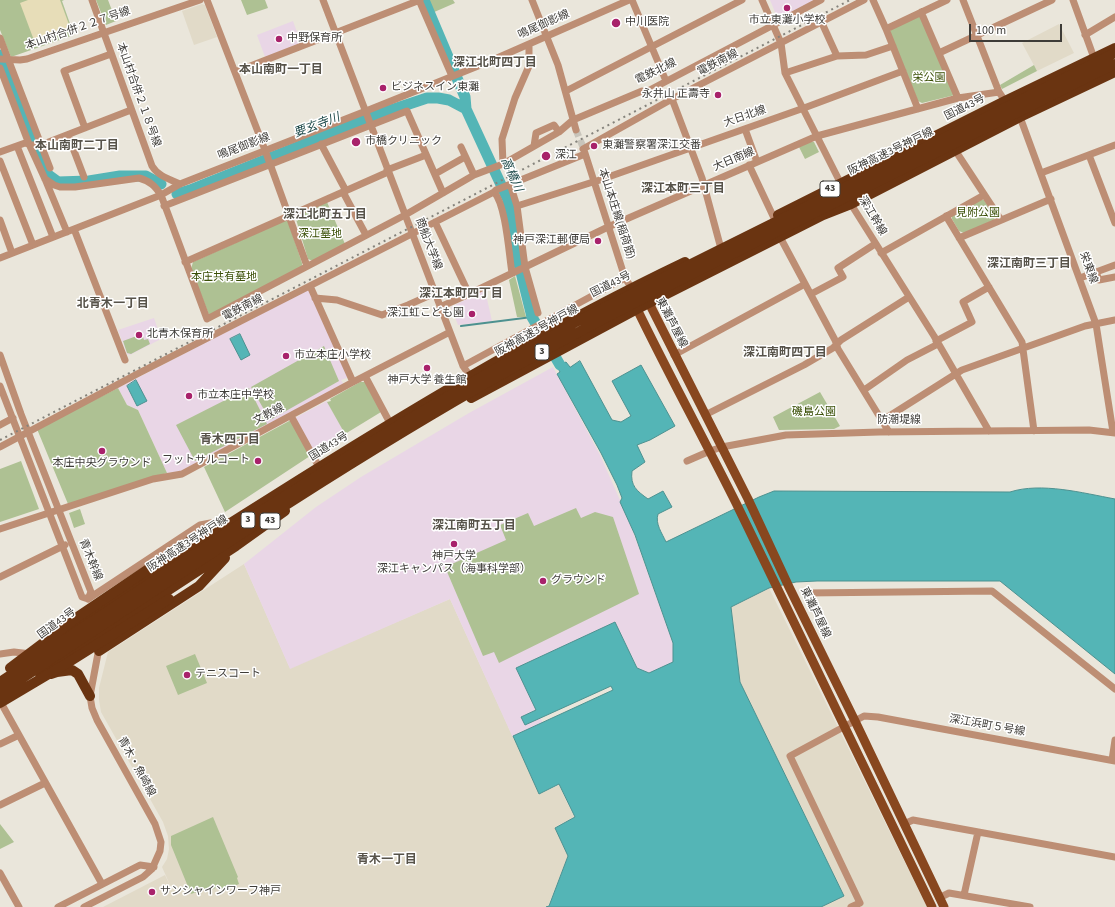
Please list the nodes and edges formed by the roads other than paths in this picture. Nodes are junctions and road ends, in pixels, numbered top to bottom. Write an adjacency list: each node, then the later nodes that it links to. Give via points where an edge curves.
1 (92, 0): 23 (street, 本山村合併２１８号線)
2 (200, 0): 23 (street, 本山村合併２２７号線)
3 (206, 0): 43 (street)
4 (323, 0): 24 (street)
5 (419, 0): 24 (street); 46 (street)
6 (532, 0): 27 (street)
7 (629, 0): 27 (street, 鳴尾御影線)
8 (632, 0): 32 (street)
9 (742, 0): 32 (street)
10 (762, 0): 21 (street, 深江幹線)
11 (821, 0): 21 (street, 電鉄北線)
12 (864, 0): 20 (street, 電鉄南線)
13 (873, 0): 22 (street)
14 (947, 0): 18 (street)
15 (963, 0): 25 (street)
16 (1052, 0): 25 (street)
17 (1073, 0): 26 (street)
18 (921, 12): 22 (street); 34 (street)
19 (1115, 17): 26 (street)
20 (821, 21): 29 (street, 電鉄南線); 37 (street)
21 (772, 25): 29 (street, 深江幹線); 47 (street, 電鉄北線)
22 (886, 28): 31 (street)
23 (104, 32): 36 (street, 本山村合併２１８号線); 39 (street, 本山村合併２２７号線, via 27,59)
24 (336, 33): 43 (street); 56 (street)
25 (977, 35): 34 (street); 49 (street)
26 (1085, 35): 38 (street)
27 (546, 36): 30 (street, 鳴尾御影線); 48 (street)
28 (0, 38): 39 (street)
29 (781, 43): 45 (street, 深江幹線); 51 (street, 電鉄南線)
30 (529, 44): 46 (street, 鳴尾御影線); 81 (street, via 530,66 515,98 502,139)
31 (893, 46): 37 (street, via 866,55); 42 (street)
32 (652, 47): 47 (street); 48 (street)
33 (1115, 48): 38 (highway, 国道43号 / 43)
34 (939, 53): 50 (street)
35 (1115, 53): 201 (highway, 阪神高速3号神戸線 / 3, bridge, via 569,326 339,462)
36 (112, 54): 55 (street, 本山村合併２１８号線); 60 (street, via 64,71)
37 (837, 56): 45 (street)
38 (1094, 58): 52 (highway, 国道43号 / 43)
39 (5, 59): 67 (street)
40 (1115, 64): 204 (highway, 阪神高速3号神戸線 / 3, bridge, via 673,283 505,372 343,468)
41 (0, 68): 65 (street)
42 (903, 71): 53 (street, 大日北線); 54 (street)
43 (234, 72): 78 (street)
44 (1115, 72): 57 (highway, 43)
45 (785, 73): 53 (street, 深江幹線)
46 (455, 75): 56 (street, 鳴尾御影線)
47 (666, 81): 58 (street, 電鉄北線)
48 (566, 91): 58 (street)
49 (999, 92): 50 (street, 大日南線); 52 (street)
50 (958, 98): 54 (street, 大日南線)
51 (672, 99): 71 (street); 72 (street, 電鉄南線)
52 (1004, 101): 91 (highway, 国道43号 / 43)
53 (804, 108): 61 (street, 大日北線); 64 (street, 深江幹線)
54 (918, 109): 64 (street, 大日南線)
55 (131, 110): 60 (street); 92 (street, 本山村合併２１８号線, via 155,171)
56 (367, 113): 59 (street, 商船大学線); 78 (street, 鳴尾御影線)
57 (1020, 117): 73 (highway, 43); 86 (street, 栄東線)
58 (573, 120): 62 (street); 81 (street, 電鉄北線, via 559,132)
59 (371, 123): 66 (street, 鳴尾御影線); 75 (street, 鳴尾御影線, via 407,111); 84 (street, 商船大学線)
60 (85, 128): 63 (street)
61 (745, 129): 71 (street, 大日北線); 80 (street)
62 (576, 130)
63 (68, 135): 67 (street); 88 (street)
64 (817, 136): 80 (street, 大日南線); 91 (street, 深江幹線)
65 (30, 144): 67 (street); 69 (street); 89 (street)
66 (321, 144): 78 (street, 鳴尾御影線); 95 (street)
67 (40, 145): 83 (street)
68 (1115, 145): 76 (street)
69 (17, 146): 74 (street); 117 (street)
70 (461, 148): 77 (street)
71 (691, 149): 90 (street, 大日北線); 93 (street)
72 (584, 150): 90 (street, 本山本庄線(稲荷筋)); 94 (street, 電鉄南線)
73 (955, 150): 99 (street); 101 (highway, 43)
74 (0, 152)
75 (426, 155): 84 (street); 87 (street)
76 (1089, 155): 86 (street); 111 (street)
77 (465, 157): 85 (street); 87 (street)
78 (268, 158): 92 (street, 鳴尾御影線); 102 (street, 鳴尾御影線); 105 (street)
79 (0, 161): 121 (street)
80 (757, 162): 82 (street, 大日南線)
81 (502, 164): 85 (street, 電鉄北線)
82 (749, 165): 93 (street, 大日南線); 107 (street)
83 (50, 168)
84 (388, 171): 95 (street); 104 (street, 商船大学線)
85 (478, 173): 97 (street)
86 (1041, 173): 100 (street, 栄東線)
87 (434, 174): 97 (street)
88 (84, 177)
89 (45, 179): 98 (street, via 60,187 75,187 139,178 152,184); 114 (street)
90 (594, 182): 103 (street, 大日北線); 112 (street, 本山本庄線(稲荷筋))
91 (841, 183): 101 (street, 深江幹線); 107 (highway, 国道43号 / 43)
92 (180, 184): 98 (street, 鳴尾御影線)
93 (704, 184): 112 (street, 大日南線); 122 (street)
94 (508, 185): 96 (street, 電鉄南線); 103 (street)
95 (344, 191): 105 (street); 116 (street)
96 (495, 191): 110 (street, 電鉄南線); 131 (street, via 503,212)
97 (443, 193): 104 (street)
98 (161, 195): 102 (street); 113 (street, 鳴尾御影線)
99 (984, 195): 106 (street); 109 (street)
100 (1051, 200): 109 (street); 134 (street, 栄東線)
101 (851, 204): 118 (highway, 43); 120 (street, 深江幹線)
102 (164, 206): 126 (street)
103 (517, 206): 129 (street)
104 (405, 215): 115 (street, 商船大学線); 116 (street)
105 (289, 216): 126 (street); 128 (street)
106 (946, 216): 119 (street); 124 (street)
107 (774, 218): 122 (highway, 国道43号 / 43)
108 (0, 220): 123 (street)
109 (1000, 220): 119 (street)
110 (435, 222): 115 (street, 電鉄南線); 140 (street)
111 (1115, 223)
112 (608, 227): 129 (street, 大日南線); 133 (street, 本山本庄線(稲荷筋))
113 (74, 229): 114 (street, 鳴尾御影線); 158 (street)
114 (67, 232): 117 (street, 鳴尾御影線)
115 (412, 234): 136 (street, 電鉄南線); 139 (street, 商船大学線)
116 (366, 235): 128 (street)
117 (52, 237): 121 (street, 鳴尾御影線)
118 (780, 237): 135 (street); 144 (highway, 43)
119 (959, 238): 138 (street)
120 (875, 244): 124 (street, 深江幹線); 141 (street, via 838,268 842,277)
121 (32, 245): 123 (street, 鳴尾御影線)
122 (720, 245): 137 (highway, 国道43号 / 43)
123 (12, 253): 125 (street, 鳴尾御影線)
124 (881, 253): 142 (street, 深江幹線)
125 (0, 258)
126 (185, 262): 128 (street, via 207,319)
127 (1115, 265): 130 (street)
128 (307, 266)
129 (524, 268): 131 (street, 大日南線); 147 (street)
130 (1096, 272): 132 (street, via 1099,280); 134 (street)
131 (513, 273): 140 (street, 大日南線)
132 (1115, 277)
133 (625, 278): 137 (street, 本山本庄線(稲荷筋)); 149 (street)
134 (1080, 278): 150 (street, 栄東線)
135 (805, 284): 141 (street); 157 (street)
136 (310, 286): 143 (street); 173 (street, 電鉄南線)
137 (631, 287): 144 (main road, 東灘芦屋線); 146 (main road, 東灘芦屋線); 152 (highway, 国道43号 / 43)
138 (989, 287): 153 (street, via 963,302 972,322); 155 (street, via 1022,342)
139 (435, 293): 143 (street, via 382,315 337,300); 145 (street, 商船大学線)
140 (469, 294): 145 (street, 大日南線)
141 (810, 294): 154 (street)
142 (909, 297): 153 (street, 深江幹線); 154 (street)
143 (315, 298): 163 (street)
144 (649, 303): 146 (highway, 43); 157 (main road, 東灘芦屋線)
145 (440, 307): 151 (street, 商船大学線)
146 (637, 309): 166 (highway, 43); 181 (main road, 東灘芦屋線)
147 (538, 313)
148 (1115, 320): 150 (street)
149 (543, 322): 152 (street); 159 (street)
150 (1096, 324): 155 (street); 177 (street, 栄東線)
151 (450, 332): 159 (street, 商船大学線); 161 (street, 文教線)
152 (548, 332): 162 (highway, 国道43号 / 43)
153 (937, 343): 160 (street, 深江幹線); 165 (street)
154 (837, 344): 165 (street, via 838,350); 167 (street, via 804,365)
155 (1023, 348): 160 (street, via 971,366); 175 (street)
156 (0, 355): 173 (street, 青木幹線)
157 (674, 356): 167 (main road, 東灘芦屋線)
158 (125, 360)
159 (463, 366): 162 (street, 商船大学線)
160 (956, 374): 170 (street); 174 (street, 深江幹線)
161 (365, 376): 163 (street, 文教線); 171 (street)
162 (470, 376): 166 (street, 商船大学線); 171 (highway, 国道43号 / 43)
163 (353, 382): 168 (street, 文教線)
164 (0, 386): 169 (street, 青木幹線)
165 (864, 390): 170 (street)
166 (478, 394): 191 (highway, 43, via 352,466)
167 (705, 415): 180 (main road, 東灘芦屋線)
168 (291, 416): 183 (street); 184 (street, 文教線, via 182,474 154,479)
169 (13, 418): 172 (street); 178 (street, 青木幹線)
170 (883, 420): 176 (street)
171 (390, 423): 183 (highway, 国道43号 / 43)
172 (0, 425)
173 (28, 431): 178 (street, 電鉄南線); 184 (street, 青木幹線)
174 (989, 431): 175 (street, 防潮堤線); 176 (street, 防潮堤線)
175 (1034, 431): 177 (street, 防潮堤線)
176 (889, 432): 180 (street, 防潮堤線, via 786,435)
177 (1114, 432)
178 (20, 436): 179 (street, 電鉄南線); 185 (street, 青木幹線)
179 (0, 447)
180 (722, 447): 181 (street, 防潮堤線); 207 (main road, 東灘芦屋線)
181 (710, 451): 182 (street, 防潮堤線); 208 (main road, 東灘芦屋線)
182 (687, 461)
183 (319, 467): 186 (highway, 国道43号 / 43)
184 (58, 510): 185 (street, 文教線); 189 (street, 青木幹線)
185 (49, 513): 188 (street, 文教線); 190 (street, 青木幹線)
186 (241, 516): 187 (highway); 195 (highway, 国道43号 / 43)
187 (221, 521): 194 (street, via 200,525); 200 (highway, bridge, via 78,616)
188 (0, 529)
189 (71, 542): 190 (street); 194 (street, 青木幹線, via 91,592)
190 (62, 546): 192 (street); 194 (street, 青木幹線, via 82,597)
191 (236, 546): 196 (highway, 43); 197 (highway, via 199,586); 206 (highway, bridge, via 169,599 69,662)
192 (0, 577)
193 (805, 593): 203 (street, via 992,590)
194 (88, 600): 195 (street, 青木・魚崎線)
195 (93, 613): 196 (street, 青木・魚崎線); 199 (highway, 国道43号 / 43)
196 (99, 636): 197 (street, 青木・魚崎線); 202 (highway, 43)
197 (99, 651): 205 (street, 青木・魚崎線)
198 (0, 654): 199 (street)
199 (35, 654): 200 (highway, 国道43号 / 43)
200 (0, 676)
201 (0, 682)
202 (19, 688): 205 (highway, via 57,672 72,670 78,674); 206 (highway, 43)
203 (1115, 689)
204 (0, 693)
205 (90, 696): 219 (street, 青木・魚崎線, via 97,720 159,834 160,851)
206 (0, 701): 209 (street)
207 (855, 721): 208 (street, 深江浜町５号線); 212 (street, 深江浜町５号線, via 864,716 878,717); 216 (main road, 東灘芦屋線)
208 (845, 727): 227 (street, 深江浜町５号線, via 790,756 860,903); 228 (main road, 東灘芦屋線)
209 (19, 735): 211 (street); 213 (street)
210 (1115, 740): 212 (street)
211 (0, 744)
212 (1114, 760)
213 (45, 784): 215 (street); 221 (street)
214 (0, 796): 215 (street)
215 (2, 804)
216 (904, 824): 217 (street, via 913,820); 223 (main road, 東灘芦屋線)
217 (978, 832): 218 (street); 222 (street)
218 (1115, 857)
219 (154, 867): 221 (street, via 140,865); 226 (street, via 143,877)
220 (0, 873): 224 (street)
221 (102, 884): 225 (street)
222 (964, 895): 223 (street, via 949,892); 230 (street)
223 (939, 898): 229 (main road, 東灘芦屋線)
224 (19, 907)
225 (58, 907)
226 (84, 907)
227 (851, 907)
228 (932, 907)
229 (944, 907)
230 (1030, 907)

